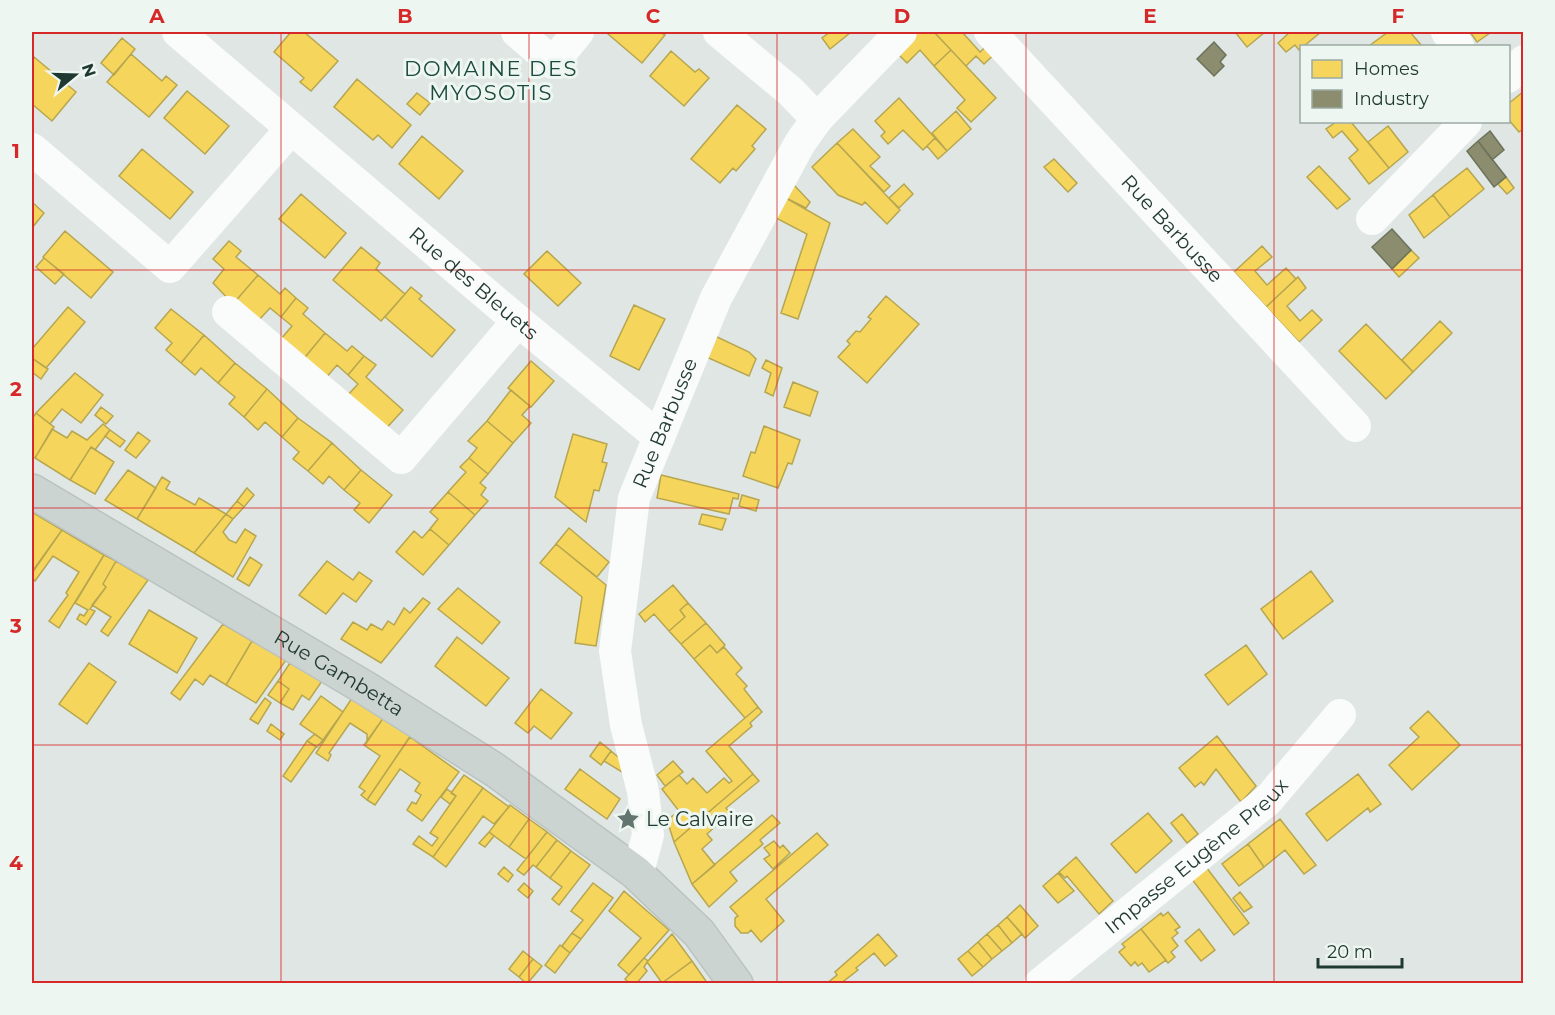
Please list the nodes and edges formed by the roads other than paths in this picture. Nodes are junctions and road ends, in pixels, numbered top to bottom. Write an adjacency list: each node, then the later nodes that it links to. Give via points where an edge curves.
1 (178, 32): 13 (street, Rue des Bleuets)
2 (517, 32): 3 (street, via 553,63)
3 (579, 32)
4 (719, 32): 11 (street, via 790,91)
5 (901, 32): 11 (street, Rue Barbusse)
6 (990, 32): 18 (street, Rue Barbusse)
7 (1447, 32): 8 (street)
8 (1457, 45)
9 (1524, 61): 10 (street)
10 (1510, 76)
11 (817, 119): 19 (street, Rue Barbusse, via 800,143 716,298)
12 (1465, 123): 15 (street)
13 (291, 129): 14 (street, via 170,267); 17 (street, Rue des Bleuets)
14 (32, 148)
15 (1372, 219)
16 (228, 312): 17 (street, via 401,458)
17 (518, 321): 19 (street, Rue des Bleuets)
18 (1354, 426)
19 (659, 437): 22 (street, Rue Barbusse, via 634,498 615,651 648,835)
20 (32, 491): 22 (main road, Rue Gambetta, via 367,689 495,770)
21 (1340, 715): 24 (street, Impasse Eugène Preux, via 1268,800)
22 (635, 872): 23 (main road, Rue Gambetta, via 699,933)
23 (736, 984)
24 (1040, 984)

